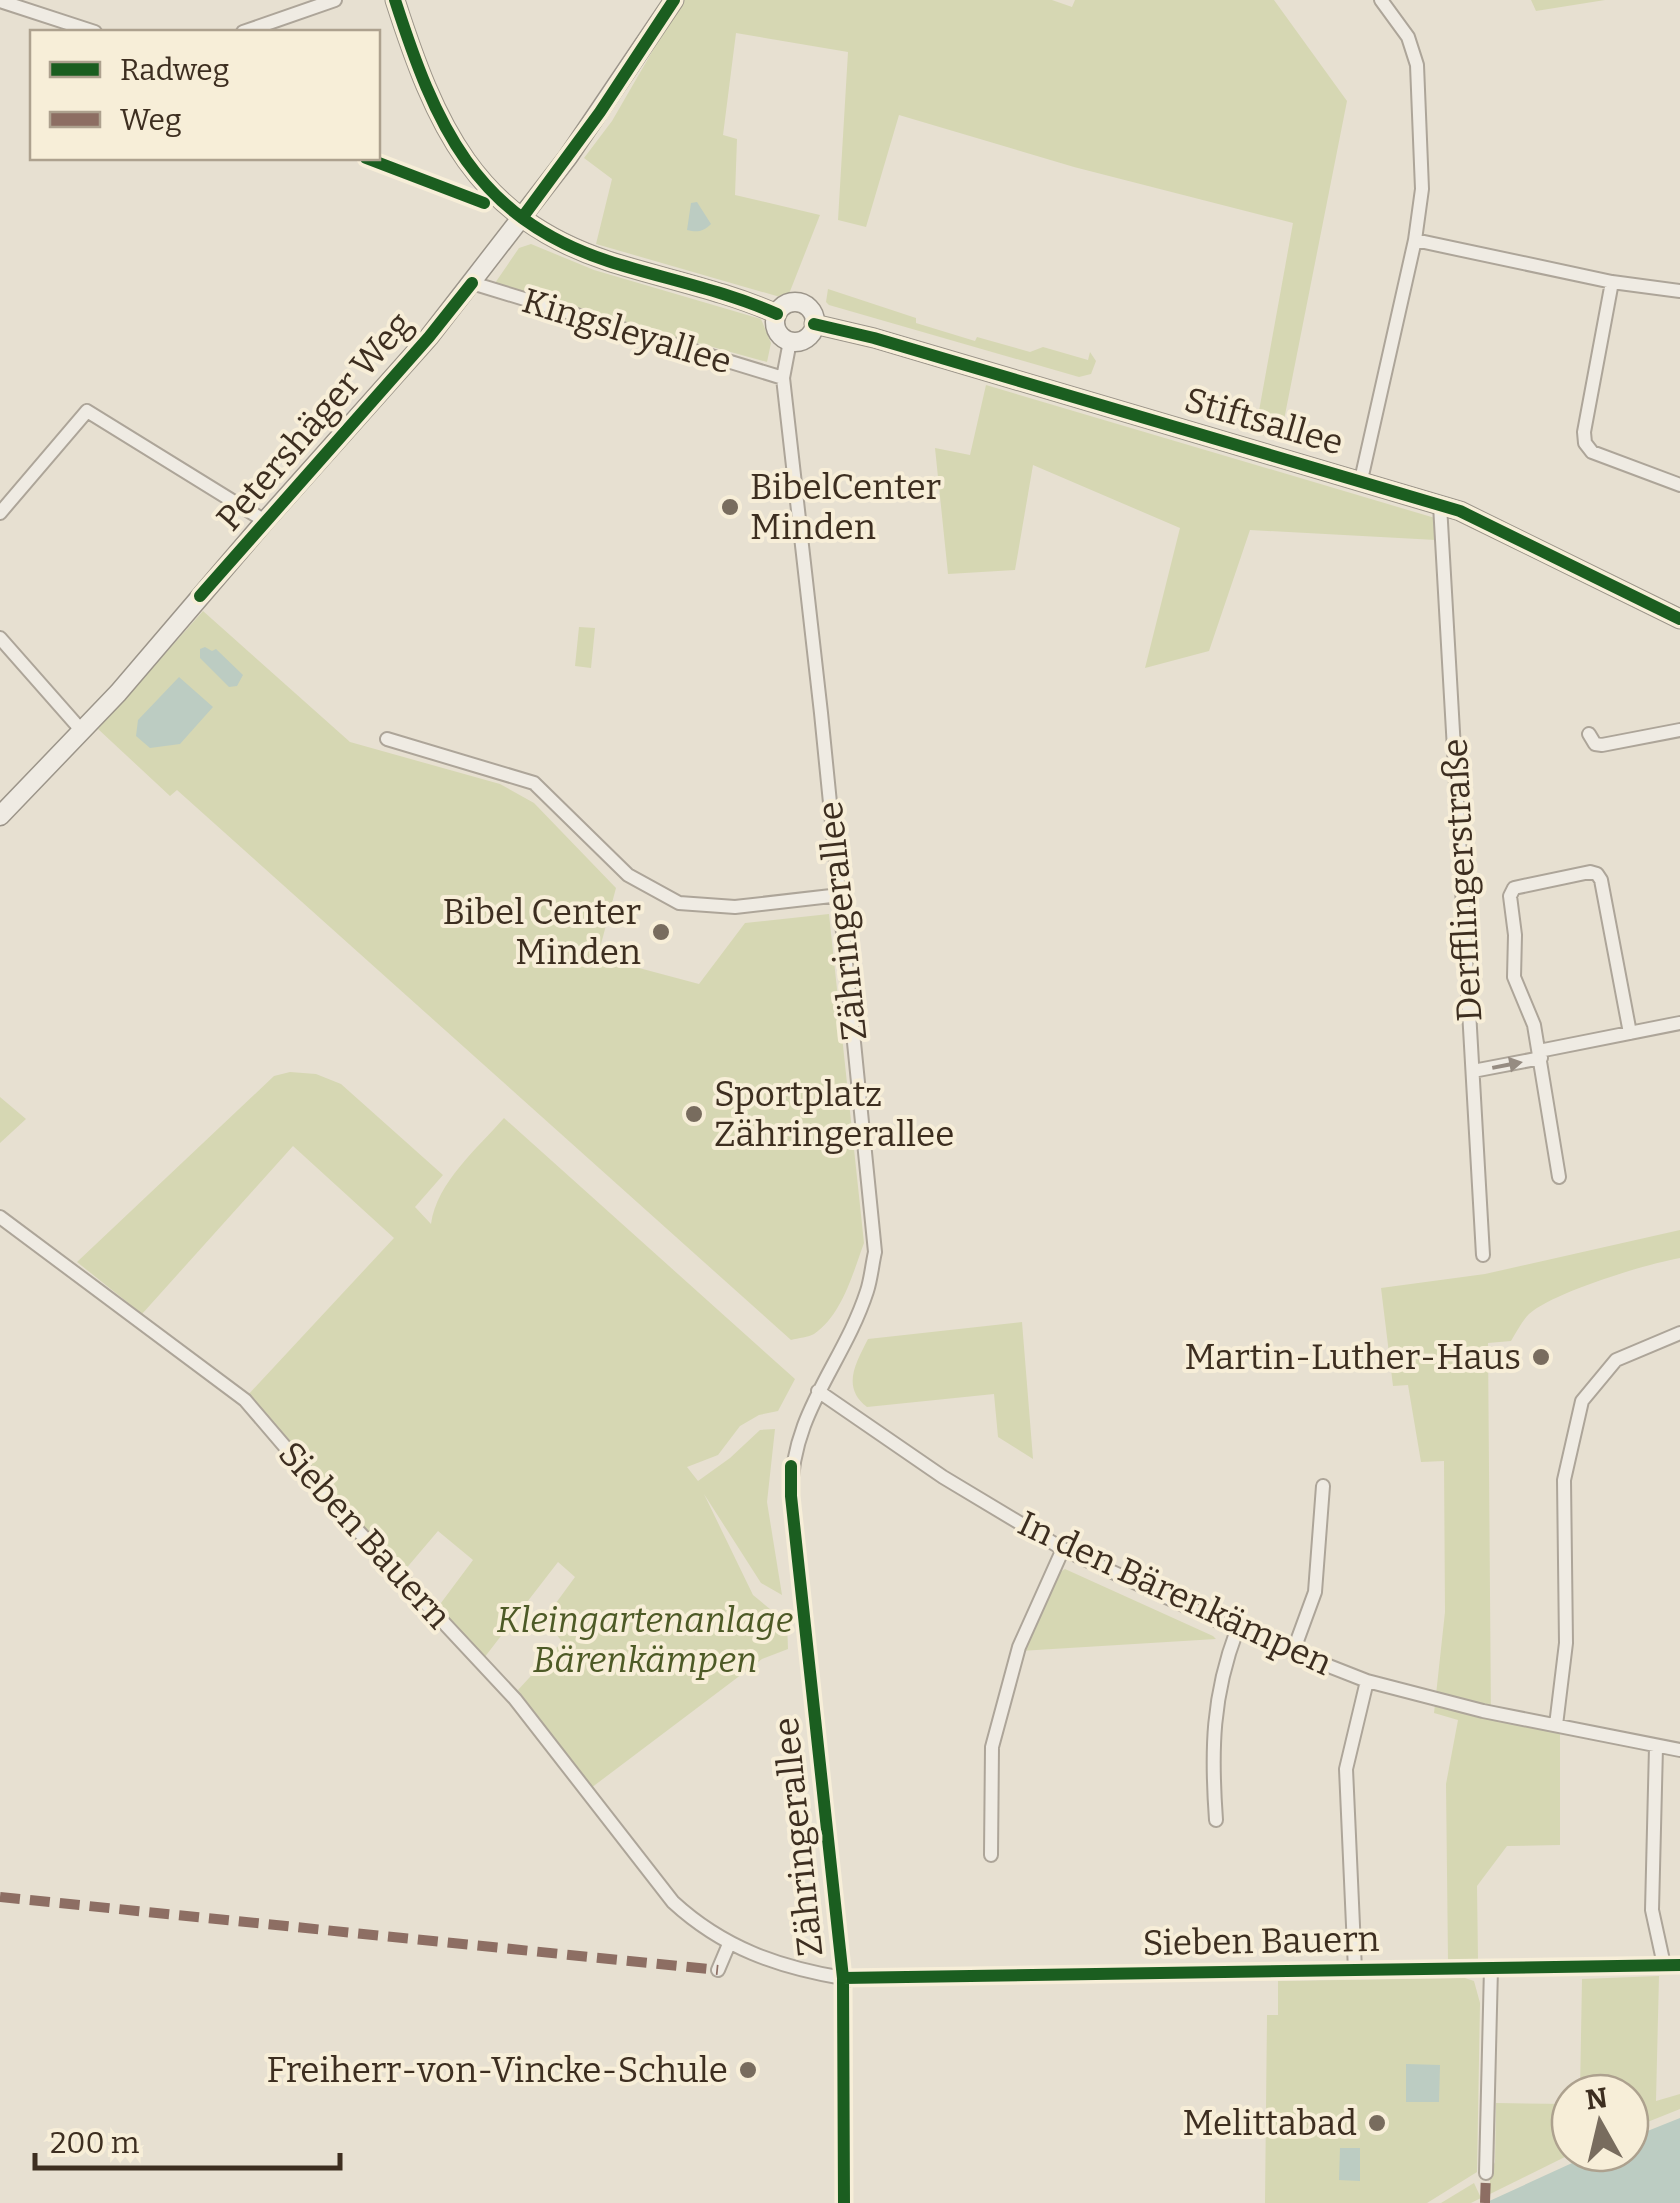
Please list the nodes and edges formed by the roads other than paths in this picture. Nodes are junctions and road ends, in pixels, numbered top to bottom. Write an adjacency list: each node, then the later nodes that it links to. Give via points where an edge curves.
1 (335, 0): 7 (street)
2 (395, 0): 8 (main road, via 436,115 478,177)
3 (674, 0): 8 (main road, Petershäger Weg)
4 (1380, 0): 9 (street, via 1408,37 1418,75 1423,168)
5 (2, 1): 6 (street)
6 (89, 30)
7 (250, 30)
8 (522, 218): 11 (main road, Petershäger Weg); 13 (main road, via 604,260)
9 (1415, 240): 10 (street); 17 (street)
10 (1612, 282): 12 (street); 18 (street, via 1584,443 1592,452)
11 (472, 283): 16 (street, Kingsleyallee); 21 (main road, Petershäger Weg)
12 (1680, 291)
13 (777, 314): 14 (main road, via 802,303); 15 (main road, via 777,330)
14 (814, 324): 15 (main road, via 806,338); 17 (main road, Stiftsallee)
15 (790, 341): 16 (street, Zähringerallee)
16 (782, 378): 29 (street, Zähringerallee)
17 (1361, 480): 19 (main road, Stiftsallee)
18 (1680, 485)
19 (1440, 505): 22 (main road, Stiftsallee); 33 (street, Derfflingerstraße)
20 (0, 514): 21 (street, via 87,411)
21 (265, 521): 25 (main road, Petershäger Weg)
22 (1680, 620)
23 (0, 638): 25 (street)
24 (1680, 730): 26 (street, via 1602,745)
25 (82, 731): 28 (main road, Petershäger Weg)
26 (1589, 734)
27 (387, 739): 29 (street, via 534,783 628,874 679,903 736,907)
28 (0, 816)
29 (840, 895): 38 (street, Zähringerallee, via 875,1252 866,1292)
30 (1680, 1022): 31 (street)
31 (1630, 1033): 32 (street); 32 (street, via 1597,874 1514,888 1514,977)
32 (1540, 1055): 33 (street, one-way to 32); 34 (street)
33 (1473, 1071): 36 (street, Derfflingerstraße)
34 (1559, 1177)
35 (0, 1217): 49 (street, Sieben Bauern, via 245,1400 516,1699 673,1902)
36 (1482, 1255)
37 (1680, 1333): 44 (street, via 1616,1360 1582,1401 1564,1480 1566,1642)
38 (818, 1391): 40 (street, In den Bärenkämpen); 55 (street, Zähringerallee, via 796,1442 790,1496)
39 (1323, 1486): 42 (street, via 1318,1576)
40 (1063, 1549): 41 (street, In den Bärenkämpen); 48 (street, via 1019,1647 992,1747)
41 (1237, 1630): 42 (street, In den Bärenkämpen); 47 (street, via 1214,1717)
42 (1293, 1652): 43 (street, In den Bärenkämpen)
43 (1367, 1682): 44 (street, In den Bärenkämpen); 54 (street, via 1346,1769)
44 (1556, 1725): 45 (street, In den Bärenkämpen)
45 (1656, 1747): 46 (street, In den Bärenkämpen); 50 (street, via 1652,1910)
46 (1680, 1750)
47 (1216, 1820)
48 (991, 1855)
49 (729, 1944): 53 (street); 55 (street, Sieben Bauern, via 770,1963)
50 (1664, 1965): 51 (street, Sieben Bauern); 52 (street, Sieben Bauern)
51 (1680, 1965)
52 (1491, 1968): 54 (street, Sieben Bauern); 56 (street)
53 (718, 1970)
54 (1356, 1970): 55 (street, Sieben Bauern)
55 (844, 1978): 57 (street, Zähringerallee)
56 (1486, 2173)
57 (844, 2203)

